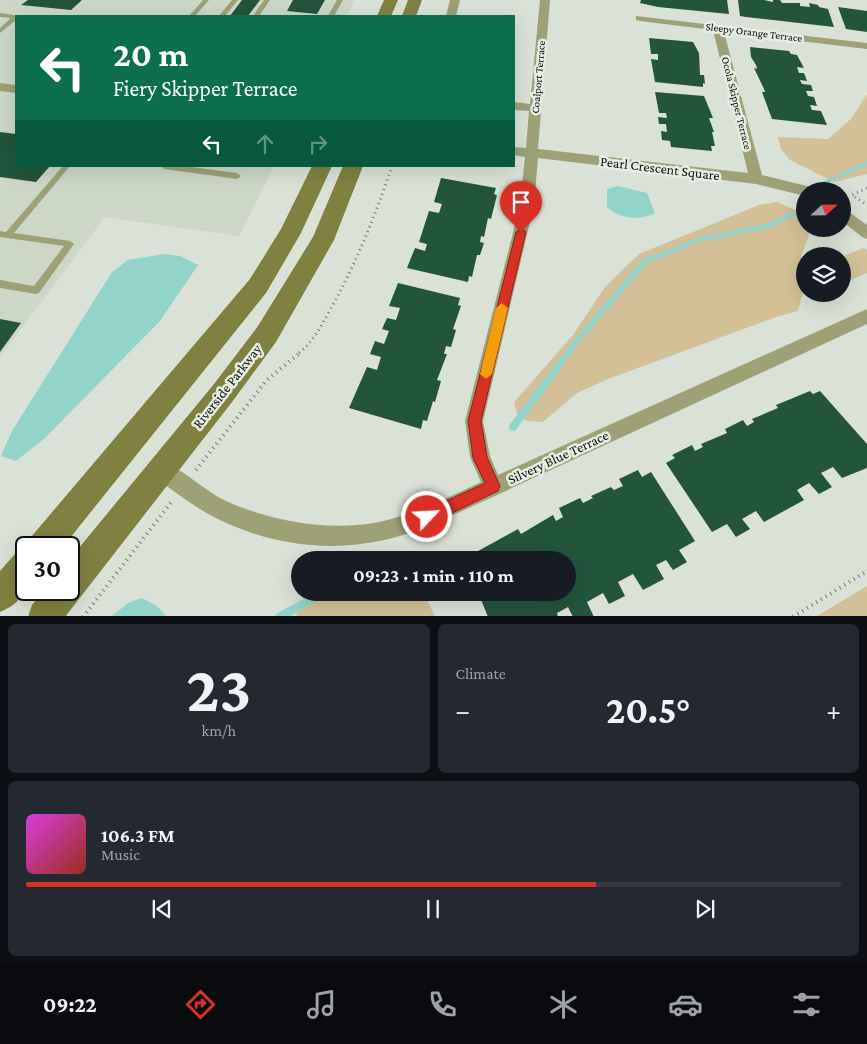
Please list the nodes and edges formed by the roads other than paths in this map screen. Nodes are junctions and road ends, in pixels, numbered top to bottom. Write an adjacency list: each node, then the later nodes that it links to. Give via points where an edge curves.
1 (206, 0): 10 (lane)
2 (235, 0): 11 (lane)
3 (267, 0): 12 (lane)
4 (340, 0): 13 (lane)
5 (391, 0): 14 (main road)
6 (415, 0): 15 (main road)
7 (455, 0): 16 (street)
8 (545, 0): 26 (street, Coalport Terrace)
9 (0, 15): 17 (lane)
10 (193, 15)
11 (223, 15)
12 (257, 15)
13 (332, 15)
14 (384, 15)
15 (409, 15)
16 (450, 15)
17 (15, 17)
18 (15, 18): 21 (lane)
19 (640, 18): 20 (street, Sleepy Orange Terrace)
20 (718, 28): 22 (street, Sleepy Orange Terrace); 34 (street, Ocola Skipper Terrace)
21 (0, 30)
22 (867, 46)
23 (0, 87): 24 (street)
24 (15, 89)
25 (515, 106): 26 (street)
26 (536, 108): 28 (street, Coalport Terrace)
27 (515, 151): 28 (street, Pearl Crescent Square)
28 (533, 153): 34 (street, Pearl Crescent Square); 42 (street, Coalport Terrace, via 523,223 474,421 480,458)
29 (66, 167): 38 (lane)
30 (171, 167): 33 (lane)
31 (322, 167): 43 (main road, via 290,233 258,286)
32 (353, 167): 41 (main road, Riverside Parkway, via 323,240 283,309 223,393)
33 (237, 176)
34 (756, 179): 35 (street, Pearl Crescent Square)
35 (796, 188)
36 (851, 220): 37 (street)
37 (867, 233)
38 (4, 235): 39 (lane, via 70,244 36,290)
39 (0, 284)
40 (867, 316): 42 (street, Silvery Blue Terrace)
41 (160, 470): 42 (street, Silvery Blue Terrace, via 224,510 273,526 345,536 375,533 427,517); 44 (main road, Riverside Parkway)
42 (493, 486)
43 (52, 536)
44 (80, 571)
45 (15, 578): 46 (main road)
46 (0, 596)
47 (56, 601): 48 (main road)
48 (44, 616)

